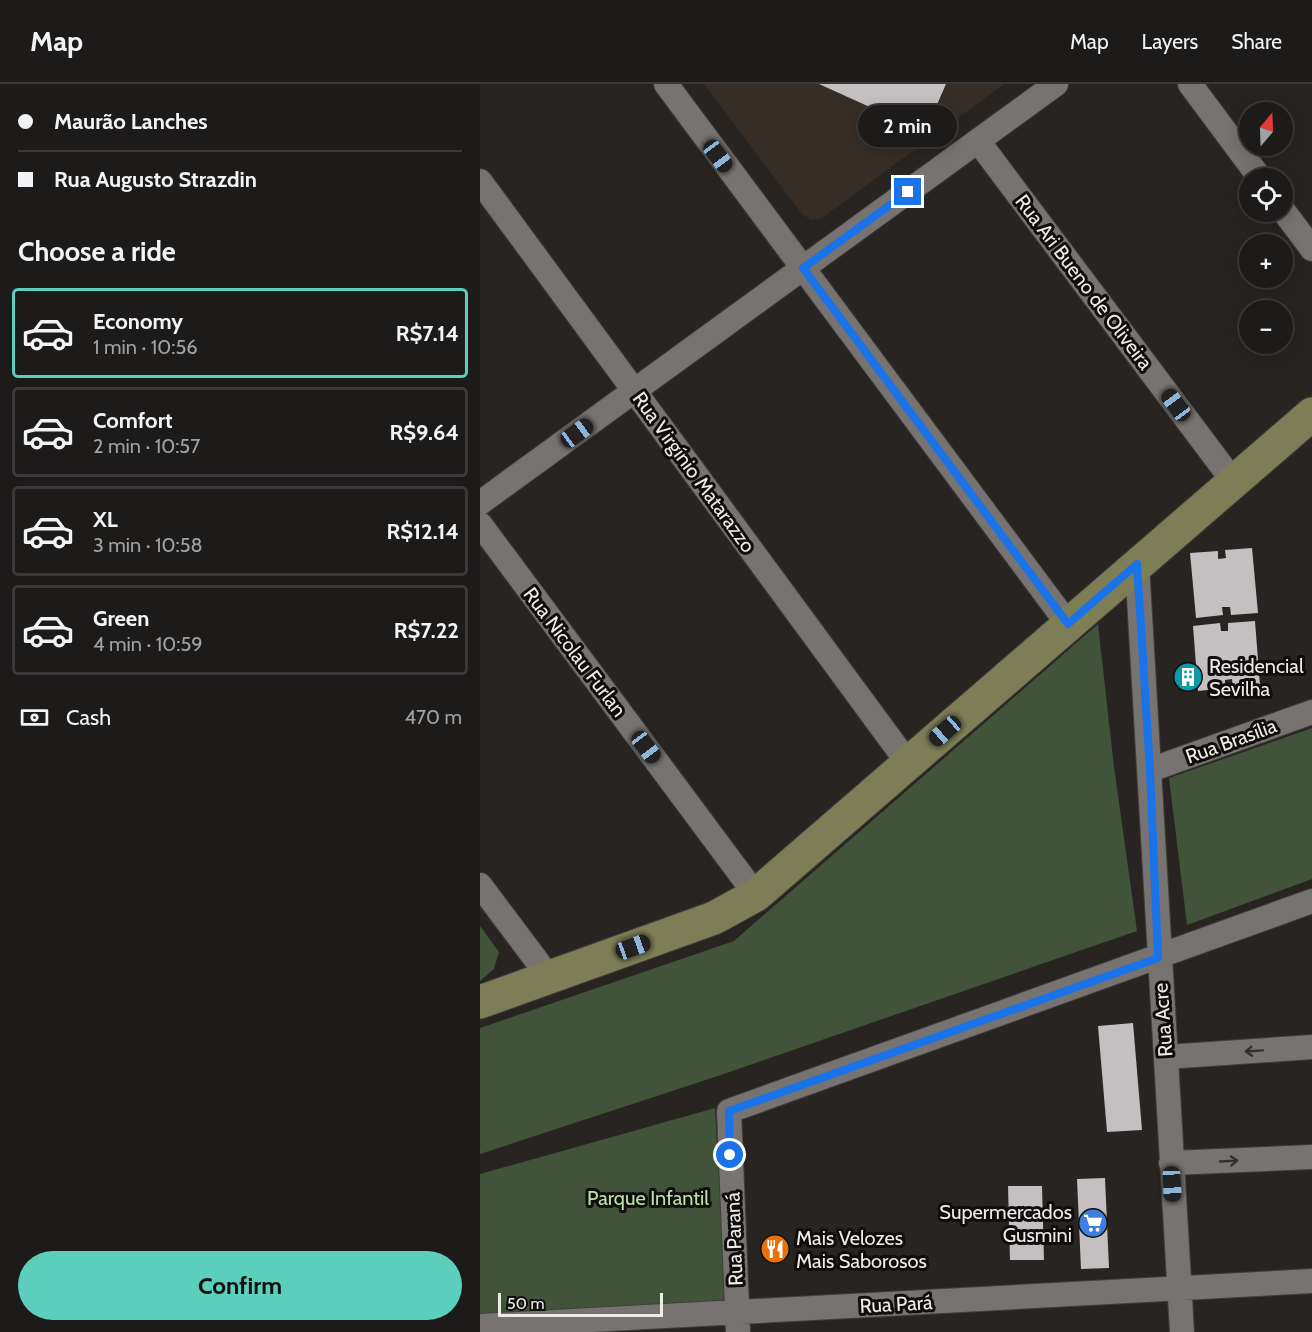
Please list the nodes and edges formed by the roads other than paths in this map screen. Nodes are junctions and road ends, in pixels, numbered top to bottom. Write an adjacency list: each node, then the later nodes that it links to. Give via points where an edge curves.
1 (666, 84): 9 (street)
2 (1056, 84): 4 (street)
3 (1190, 84): 5 (street)
4 (978, 141): 9 (street); 12 (street, Rua Ari Bueno de Oliveira)
5 (1253, 168)
6 (480, 181): 10 (street, Rua Virgínio Matarazzo)
7 (1292, 222): 8 (street)
8 (1312, 249)
9 (803, 268): 10 (street); 16 (street)
10 (635, 391): 13 (street); 18 (street, Rua Virgínio Matarazzo)
11 (1312, 414): 12 (street)
12 (1233, 481): 15 (street)
13 (480, 503)
14 (480, 524): 21 (street, Rua Nicolau Furlan)
15 (1137, 564): 16 (street); 19 (street, Rua Acre)
16 (1068, 624): 18 (street)
17 (1312, 712): 19 (street, Rua Brasília)
18 (908, 763): 21 (street)
19 (1150, 770): 23 (street, Rua Acre)
20 (480, 885): 24 (street)
21 (756, 895): 24 (street, via 714,918)
22 (1312, 901): 23 (street)
23 (1158, 958): 27 (street, Rua Acre); 32 (street, Rua Paraná, via 729,1111)
24 (549, 978): 25 (street)
25 (480, 1002)
26 (1312, 1047): 27 (street, one-way to 27)
27 (1166, 1057): 29 (street, Rua Acre)
28 (1312, 1157): 29 (street, one-way to 28)
29 (1171, 1163): 31 (street, Rua Acre)
30 (1312, 1281): 31 (street, Rua Pará)
31 (1179, 1290): 32 (street, Rua Pará); 34 (street, Rua Acre)
32 (737, 1322): 33 (street, Rua Pará)
33 (480, 1326)
34 (1182, 1332)

